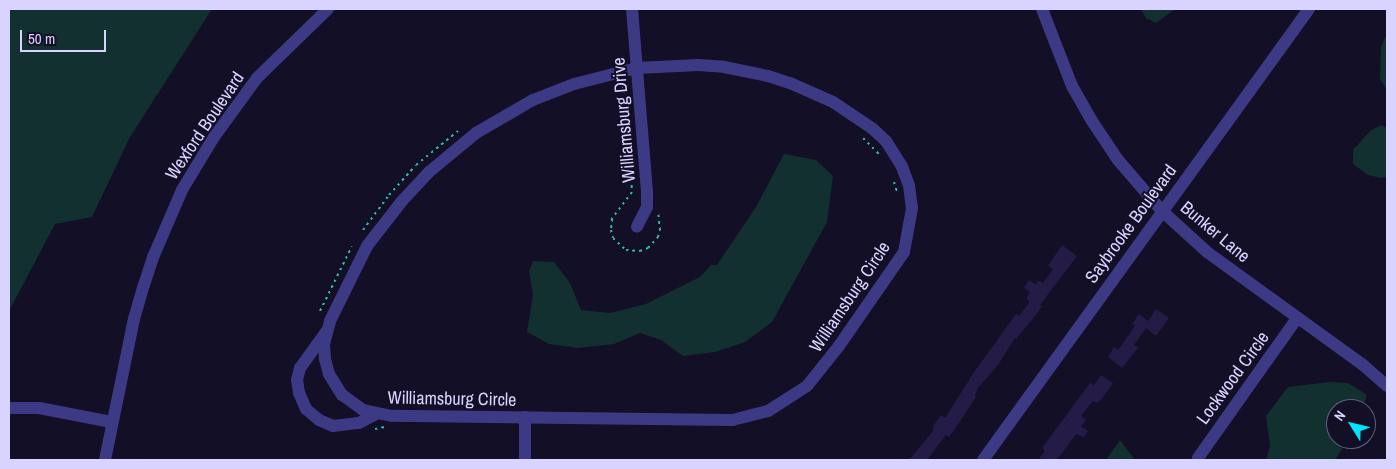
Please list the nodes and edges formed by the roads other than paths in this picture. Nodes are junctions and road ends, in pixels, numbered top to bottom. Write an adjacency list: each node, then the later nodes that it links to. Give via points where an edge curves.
1 (328, 9): 14 (street, Wexford Boulevard, via 257,78 214,137 182,190 144,284)
2 (632, 9): 5 (street, Williamsburg Drive)
3 (1042, 9): 6 (street, Bunker Lane, via 1069,78 1092,121 1118,160)
4 (1309, 9): 6 (street, Saybrooke Boulevard)
5 (637, 68): 7 (street, Williamsburg Drive, via 647,191 647,207); 9 (street, Williamsburg Circle, via 574,84 533,100 498,119 446,156 407,194 367,246 343,291); 13 (street, Williamsburg Circle, via 724,67 768,76 833,102 873,129 894,151 909,185 912,208 904,252 816,377 795,395 768,411 733,420)
6 (1162, 211): 8 (street, Bunker Lane, via 1208,252); 18 (street, Saybrooke Boulevard)
7 (637, 227)
8 (1297, 318): 10 (street, Bunker Lane); 15 (street, Lockwood Circle)
9 (327, 331): 12 (street, Williamsburg Circle, via 325,360 335,386 353,404); 12 (street, via 300,368 297,380 306,409 333,426 360,423)
10 (1387, 386)
11 (9, 408): 14 (street, via 39,408)
12 (376, 414): 13 (street, Williamsburg Circle, via 422,418)
13 (526, 417): 17 (street)
14 (112, 422): 16 (street, Wexford Boulevard)
15 (1198, 458)
16 (105, 460)
17 (525, 460)
18 (983, 460)

